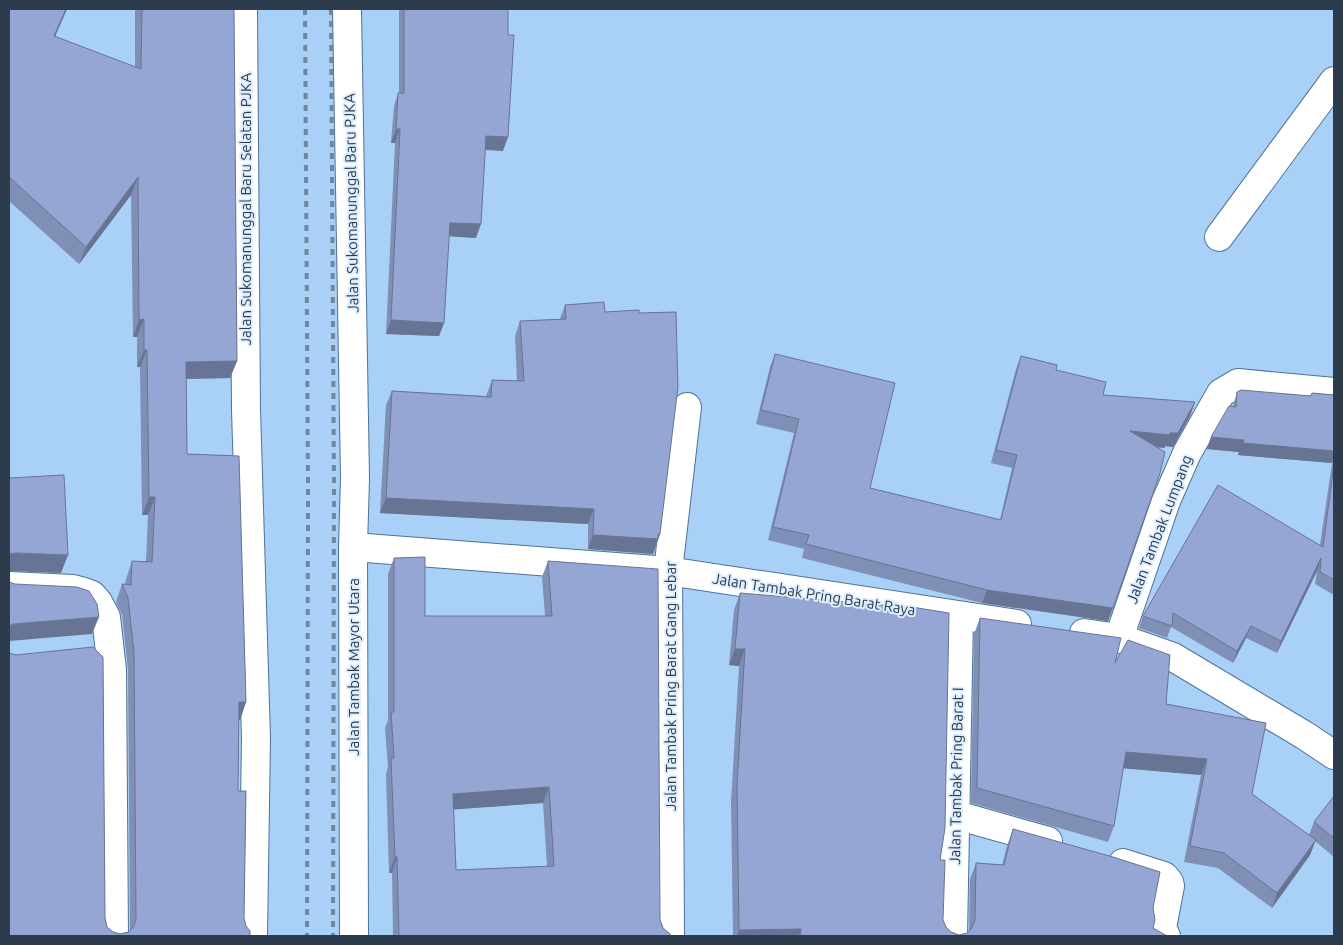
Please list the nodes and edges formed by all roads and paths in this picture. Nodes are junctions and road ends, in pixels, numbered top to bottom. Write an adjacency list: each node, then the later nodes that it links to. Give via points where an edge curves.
1 (243, 9): 20 (street, Jalan Sukomanunggal Baru Selatan PJKA, via 246,416 256,738)
2 (348, 9): 6 (street, Jalan Sukomanunggal Baru PJKA)
3 (1334, 82): 4 (street)
4 (1219, 237)
5 (1334, 392): 12 (street, Jalan Tambak Lumpang, via 1238,383 1221,393 1187,453 1166,501)
6 (355, 397): 8 (street, Jalan Tambak Mayor Utara)
7 (687, 407): 9 (street, Jalan Tambak Pring Barat Gang Lebar)
8 (353, 547): 9 (street, Jalan Tambak Pring Barat Raya); 21 (street, Jalan Tambak Mayor Utara)
9 (668, 571): 11 (street, Jalan Tambak Pring Barat Raya); 22 (street, Jalan Tambak Pring Barat Gang Lebar)
10 (9, 586): 14 (street, via 73,589 92,595 106,618)
11 (959, 616): 12 (street, Jalan Tambak Pring Barat Raya); 16 (street, Jalan Tambak Pring Barat I)
12 (1119, 638): 15 (street, Jalan Tambak Pring Barat Raya, via 1173,657)
13 (82, 650): 14 (street, via 100,654)
14 (112, 670): 19 (street)
15 (1332, 747)
16 (956, 815): 17 (street); 23 (street, Jalan Tambak Pring Barat I)
17 (1076, 849)
18 (1103, 856): 24 (street, via 1164,876 1169,882 1162,928)
19 (114, 936)
20 (253, 936)
21 (354, 936)
22 (670, 936)
23 (953, 936)
24 (1166, 936)

